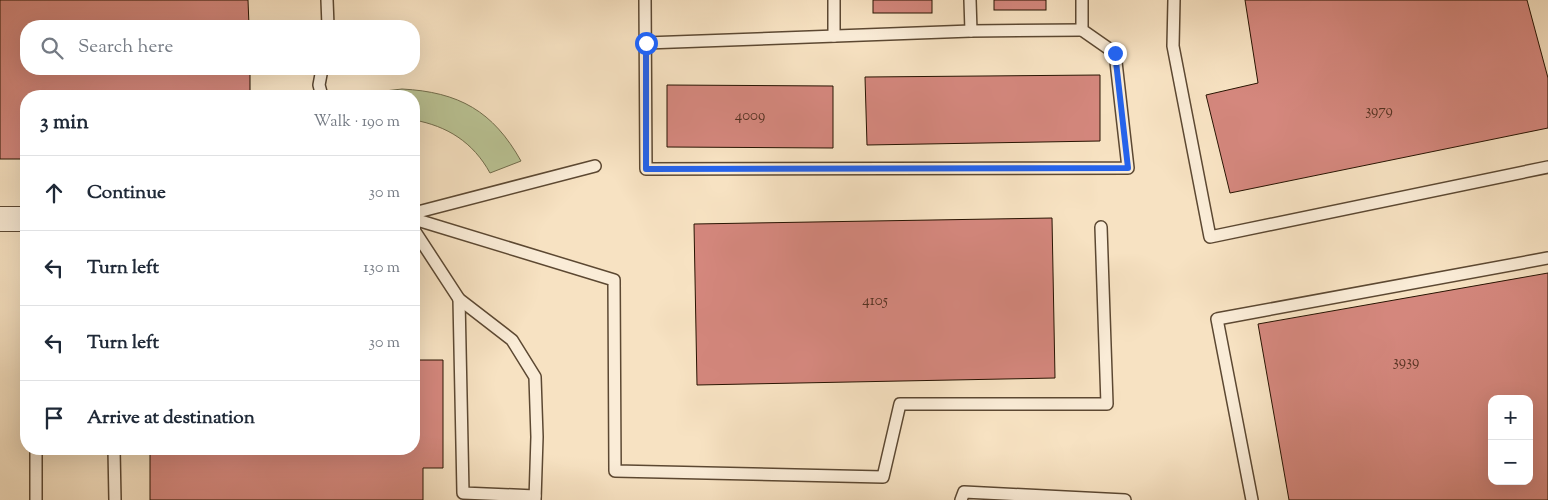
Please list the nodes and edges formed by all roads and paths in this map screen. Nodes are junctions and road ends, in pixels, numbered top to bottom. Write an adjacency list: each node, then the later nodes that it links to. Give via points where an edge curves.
1 (327, 0): 7 (lane)
2 (645, 0): 11 (lane)
3 (834, 0): 10 (lane)
4 (970, 0): 9 (lane)
5 (1082, 0): 8 (lane)
6 (1174, 0): 15 (lane, via 1173,46 1210,237)
7 (328, 20)
8 (1082, 30): 9 (lane); 11 (lane, via 1115,53 1128,168 646,169)
9 (971, 31): 10 (lane)
10 (834, 36): 11 (lane)
11 (646, 43)
12 (321, 75): 13 (lane)
13 (320, 90)
14 (595, 166): 16 (lane)
15 (1548, 167)
16 (420, 211)
17 (0, 219): 18 (street)
18 (20, 219)
19 (420, 221): 20 (lane, via 614,280 615,471 883,477 900,404 1107,404)
20 (1101, 227)
21 (420, 239): 23 (lane)
22 (1548, 258): 31 (lane, via 1217,319)
23 (459, 298): 26 (lane, via 512,340 535,377 538,437); 26 (lane, via 463,493)
24 (36, 455): 27 (lane)
25 (114, 455): 28 (lane)
26 (535, 498)
27 (36, 500)
28 (115, 500)
29 (961, 500): 30 (lane, via 964,492)
30 (1125, 500)
31 (1252, 500)

